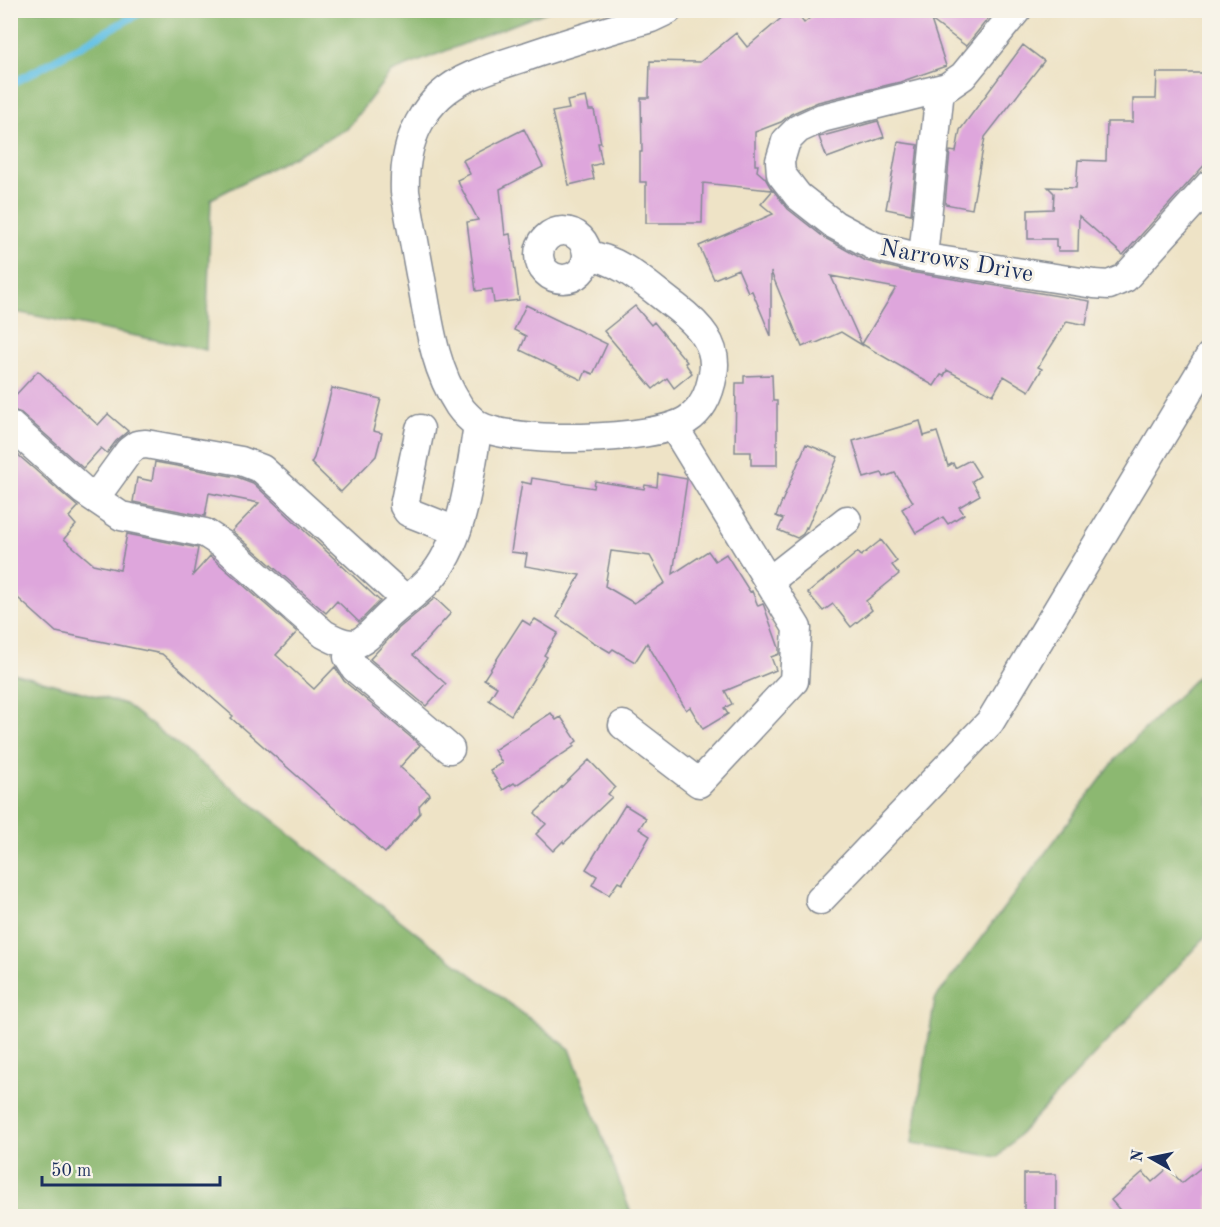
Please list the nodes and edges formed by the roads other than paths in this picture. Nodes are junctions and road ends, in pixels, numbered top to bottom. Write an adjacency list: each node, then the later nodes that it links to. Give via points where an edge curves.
1 (668, 10): 9 (street, via 471,76 432,104 413,135 405,170 405,192 433,351 460,408)
2 (1017, 10): 3 (street, Narrows Drive, via 963,76)
3 (940, 89): 6 (street); 6 (street, Narrows Drive, via 856,109 798,129 786,141 780,161 781,174 798,196 835,225 874,246)
4 (1209, 184): 6 (street, Narrows Drive, via 1125,278 1109,285)
5 (587, 255): 10 (street, via 609,260 629,273 688,317 709,341 714,372 705,401 697,413)
6 (922, 257)
7 (1209, 356): 20 (street, via 990,722)
8 (10, 425): 12 (street)
9 (478, 425): 10 (street, via 521,435 589,438); 14 (street)
10 (674, 428): 15 (street)
11 (420, 429): 14 (street, via 404,506 408,512)
12 (95, 498): 16 (street, via 137,445 241,461 262,469); 17 (street, via 121,516 205,533 324,634)
13 (847, 520): 15 (street)
14 (456, 531): 16 (street, via 451,547 430,579)
15 (768, 582): 18 (street, via 796,628 794,681 699,783)
16 (406, 600): 17 (street, via 360,644)
17 (351, 645): 19 (street, via 348,657 355,668)
18 (623, 725)
19 (450, 749)
20 (820, 900)

